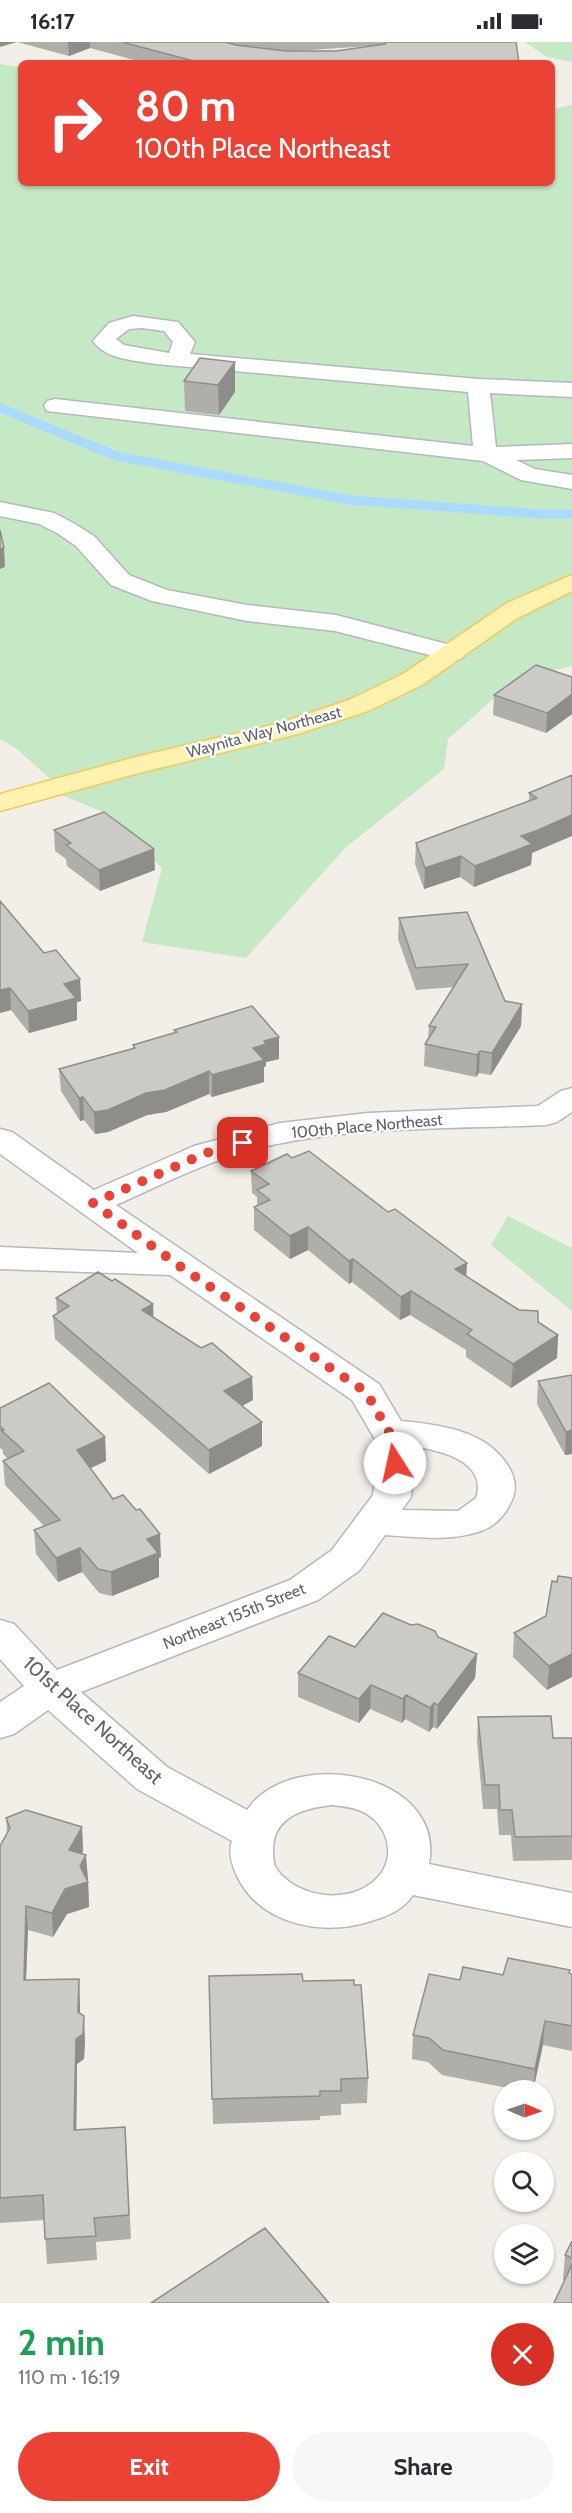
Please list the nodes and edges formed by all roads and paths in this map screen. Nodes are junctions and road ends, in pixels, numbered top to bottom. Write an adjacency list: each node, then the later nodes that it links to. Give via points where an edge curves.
1 (178, 359): 2 (street)
2 (478, 386): 3 (street); 6 (street)
3 (572, 390)
4 (55, 406): 6 (street)
5 (572, 451): 6 (street)
6 (484, 454): 7 (street, via 530,475)
7 (572, 482)
8 (0, 509): 10 (street, via 46,519 65,528 85,541 120,580 161,596 247,613 336,623)
9 (572, 582): 10 (main road, Waynita Way Northeast, via 501,618)
10 (453, 653): 11 (main road, Waynita Way Northeast, via 381,696 334,715)
11 (0, 803)
12 (559, 1107): 14 (street, 100th Place Northeast, via 280,1133 206,1153)
13 (0, 1139): 14 (street, Northeast 155th Street)
14 (93, 1203): 16 (street, Northeast 155th Street)
15 (0, 1258): 16 (street)
16 (178, 1265): 17 (street, Northeast 155th Street, via 366,1392)
17 (389, 1432): 18 (street, Northeast 155th Street, via 397,1446 392,1497); 18 (street, via 444,1438 480,1454 494,1473 496,1493 486,1512 468,1522 449,1525)
18 (375, 1521): 20 (street, Northeast 155th Street, via 346,1560 304,1590)
19 (0, 1634): 20 (street, 101st Place Northeast)
20 (50, 1688): 21 (street, Northeast 155th Street); 22 (street, 101st Place Northeast, via 153,1778)
21 (0, 1723)
22 (254, 1833): 23 (street, via 251,1854 256,1874 270,1891 291,1905 317,1912 344,1912 369,1906 390,1894); 23 (street, via 266,1815 283,1801 307,1792 332,1789 357,1793 380,1802 398,1818 408,1836 411,1857)
23 (404, 1876): 24 (street)
24 (572, 1910)

